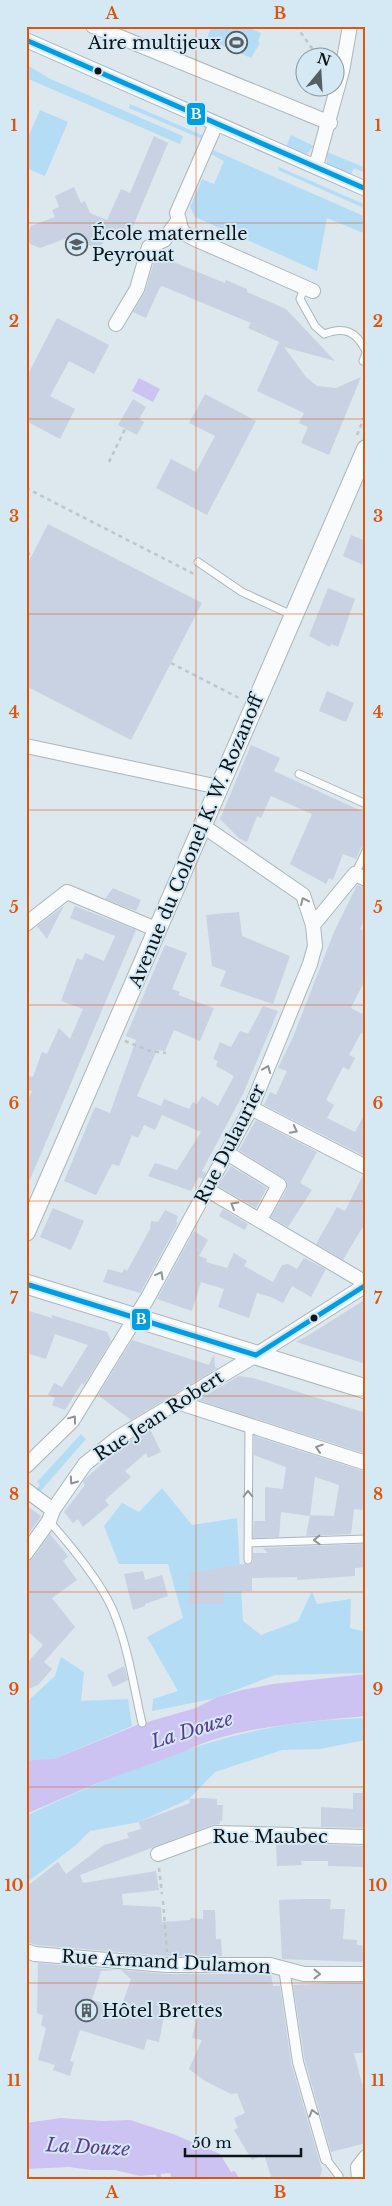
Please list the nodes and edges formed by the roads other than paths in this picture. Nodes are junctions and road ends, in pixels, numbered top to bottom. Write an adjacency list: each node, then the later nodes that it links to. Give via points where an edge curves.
1 (93, 26): 4 (street)
2 (350, 26): 4 (street)
3 (26, 40): 5 (street)
4 (330, 123): 6 (street)
5 (216, 124): 6 (street); 8 (street, via 177,213)
6 (316, 166): 7 (street)
7 (366, 189)
8 (178, 222): 9 (street, via 182,232 195,240); 10 (street, via 164,240 149,248 137,289)
9 (308, 290): 11 (lane, via 300,299 315,326 324,334 336,329 345,330 360,339)
10 (116, 324)
11 (366, 352): 12 (lane)
12 (363, 362)
13 (366, 449): 15 (street, Avenue du Colonel K. W. Rozanoff)
14 (198, 562): 15 (lane, via 242,592)
15 (294, 617): 18 (street, Avenue du Colonel K. W. Rozanoff)
16 (26, 746): 18 (street)
17 (299, 774): 19 (lane)
18 (219, 787): 20 (street, Avenue du Colonel K. W. Rozanoff)
19 (366, 804)
20 (203, 826): 24 (street, one-way to 20, via 302,895); 25 (street, Avenue du Colonel K. W. Rozanoff)
21 (366, 851): 22 (lane)
22 (360, 876): 24 (street)
23 (26, 924): 25 (street, via 67,892)
24 (314, 925): 26 (street, Rue Dulaurier, one-way to 24, via 310,964 315,946)
25 (158, 930): 31 (street, Avenue du Colonel K. W. Rozanoff)
26 (251, 1108): 27 (street, Rue Dulaurier); 28 (street, one-way to 28)
27 (227, 1153): 29 (street, Rue Dulaurier); 30 (street, via 279,1185)
28 (366, 1167)
29 (208, 1190): 30 (street, one-way to 29); 34 (street, Rue Dulaurier, one-way to 29)
30 (260, 1220): 33 (street)
31 (26, 1232)
32 (26, 1284): 34 (main road)
33 (366, 1284): 35 (street, Rue Jean Robert)
34 (136, 1317): 35 (main road); 40 (street, Rue Dulaurier, one-way to 34, via 72,1422)
35 (256, 1355): 36 (main road); 37 (street, Rue Jean Robert)
36 (366, 1389)
37 (177, 1402): 38 (street); 42 (street, Rue Jean Robert, one-way to 42, via 119,1437 84,1464)
38 (249, 1426): 39 (street, one-way to 38); 44 (lane, one-way to 38)
39 (366, 1463)
40 (26, 1466)
41 (26, 1490): 42 (street)
42 (51, 1516): 45 (street, Rue Jean Robert); 47 (lane, via 94,1578 116,1617)
43 (366, 1539): 44 (lane, one-way to 44)
44 (248, 1543): 46 (lane)
45 (26, 1553)
46 (248, 1560)
47 (142, 1722)
48 (366, 1837): 49 (street, Rue Maubec, via 214,1833)
49 (158, 1854)
50 (26, 1951): 51 (street, Rue Armand Dulamon, via 168,1965 270,1965)
51 (284, 1968): 52 (street, Rue Armand Dulamon, one-way to 52, via 304,1974); 54 (street, one-way to 51, via 298,2062)
52 (366, 1974)
53 (366, 2157): 56 (street, via 358,2167)
54 (326, 2159): 55 (lane)
55 (339, 2180)
56 (360, 2180)

